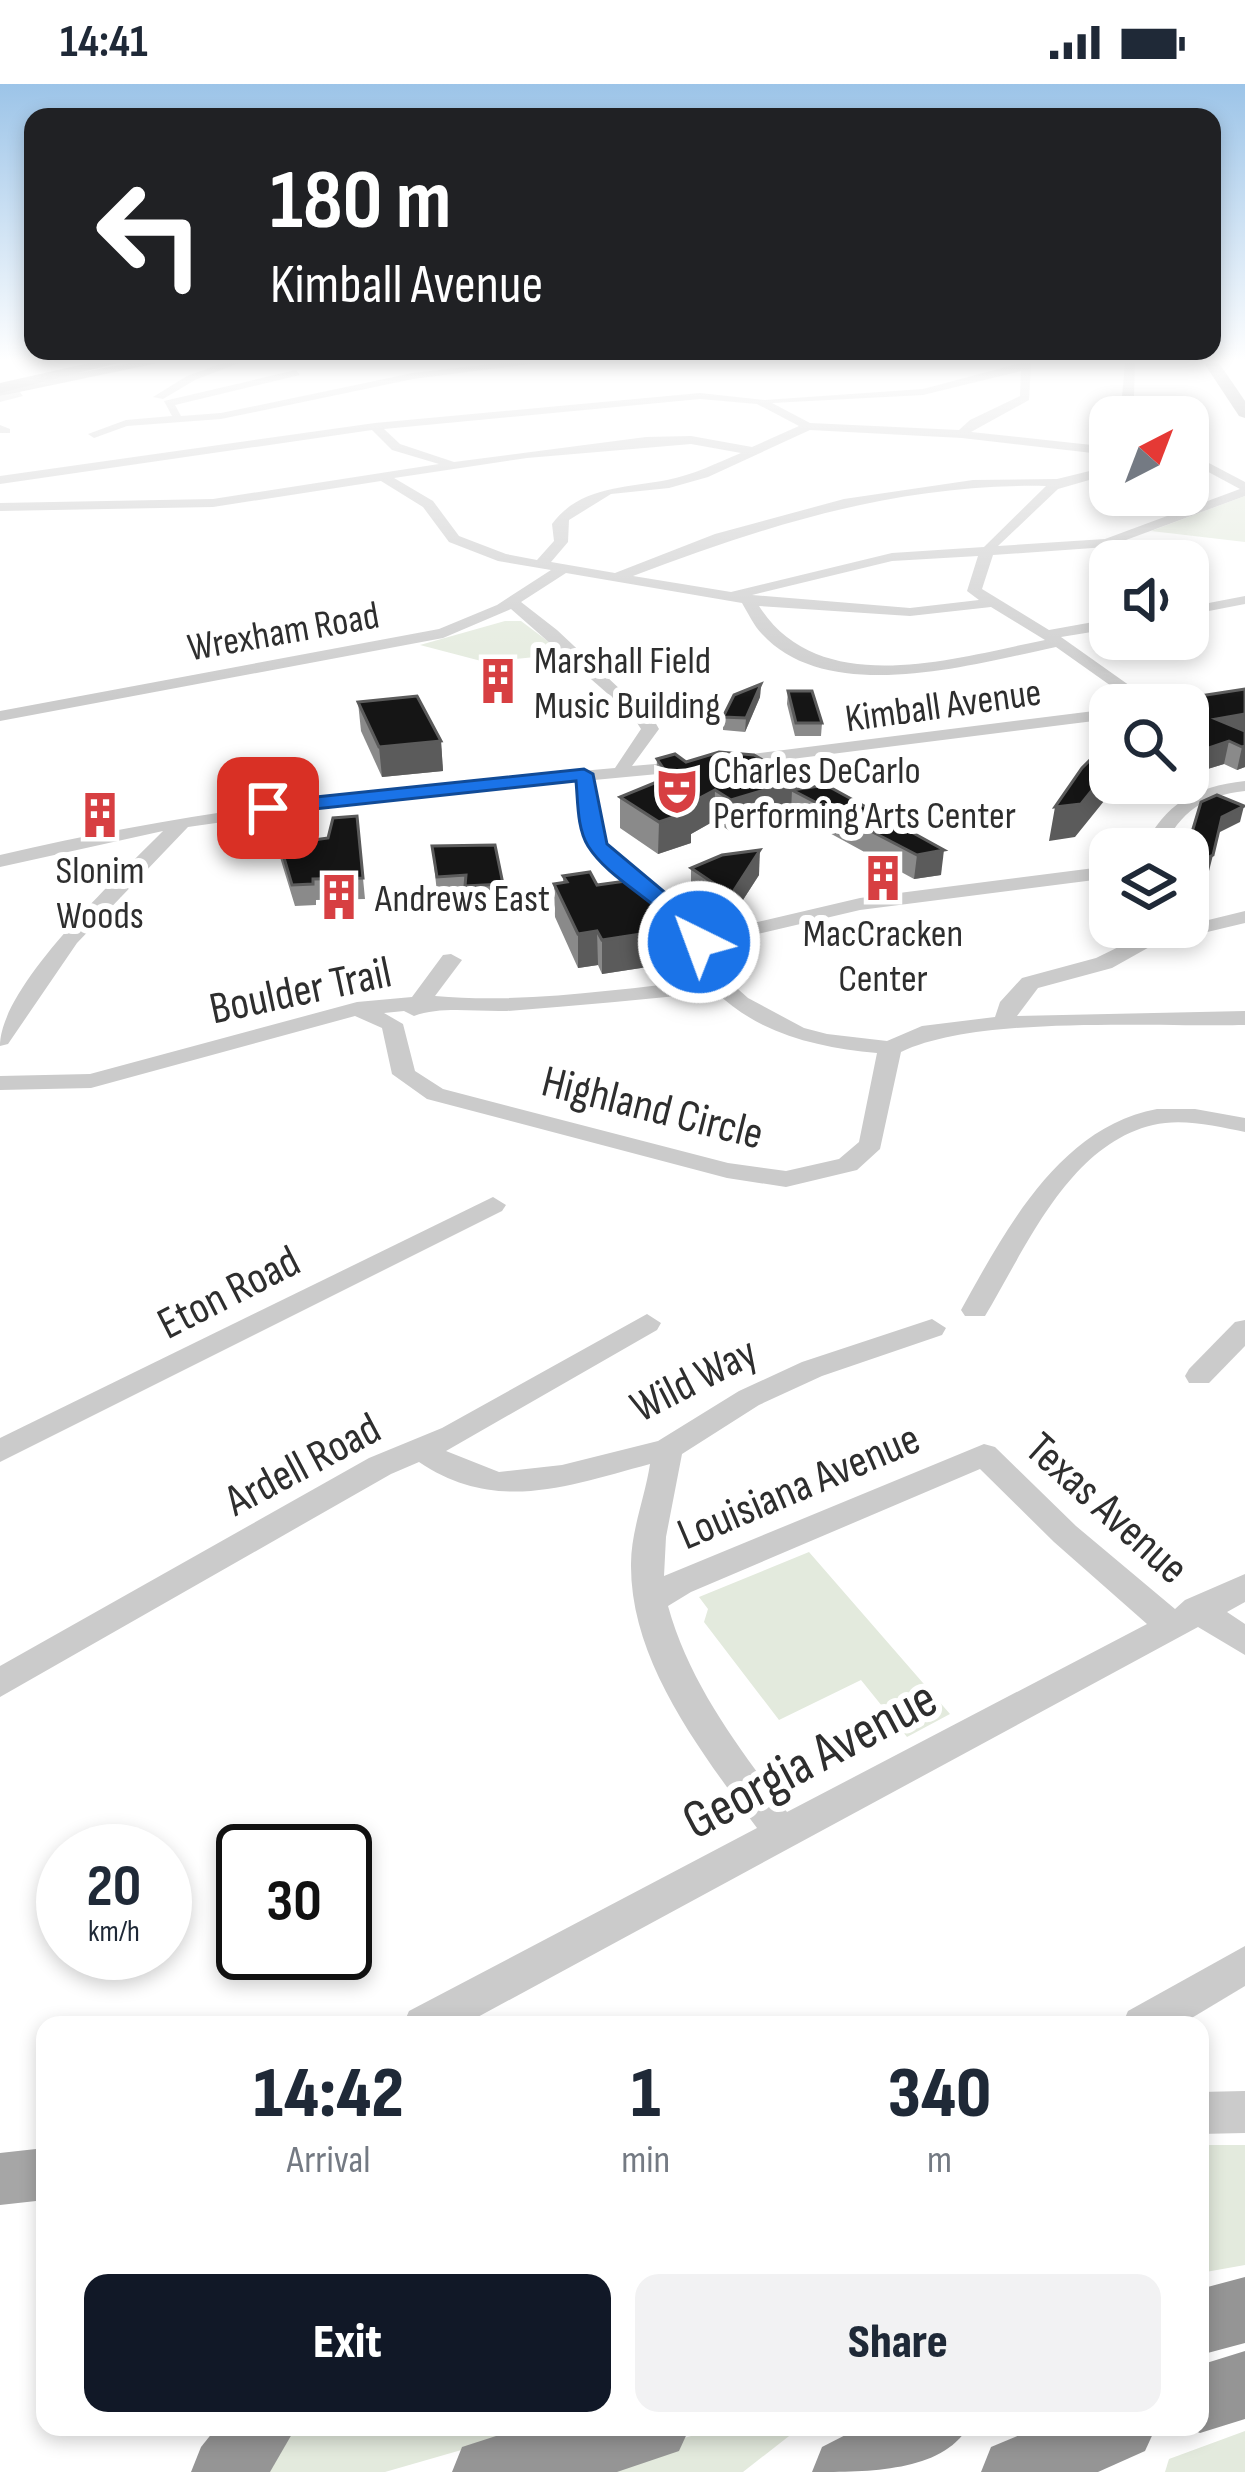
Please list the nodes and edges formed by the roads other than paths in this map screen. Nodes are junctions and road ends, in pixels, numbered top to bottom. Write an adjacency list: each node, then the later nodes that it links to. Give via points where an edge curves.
1 (39, 474): 7 (street)
2 (411, 474): 6 (street)
3 (693, 474): 12 (street, via 608,490 564,517 561,542)
4 (1215, 474): 9 (street)
5 (1089, 475): 8 (street)
6 (386, 479): 10 (street, via 199,505); 12 (street, via 428,504 463,545)
7 (0, 480)
8 (1051, 484): 11 (street); 14 (street, via 967,482 795,516)
9 (1245, 489): 11 (street, via 1107,543)
10 (0, 507)
11 (988, 550): 15 (street, via 856,563); 18 (street, via 974,591)
12 (542, 564): 13 (street)
13 (563, 569): 14 (street); 17 (street, Wrexham Road)
14 (612, 578): 15 (street)
15 (745, 597): 18 (street, via 886,612); 21 (street, via 757,622 796,653 855,671 945,664)
16 (1245, 600): 19 (street)
17 (511, 602): 23 (street, Wrexham Road, via 443,633 305,667); 25 (street, via 548,625 640,712 650,729 628,753)
18 (991, 603): 21 (street)
19 (1209, 607)
20 (1089, 629): 21 (street)
21 (1051, 638): 22 (street)
22 (1118, 684)
23 (0, 716)
24 (1089, 717): 25 (street, Kimball Avenue)
25 (625, 771): 26 (street, Kimball Avenue)
26 (584, 774): 28 (street, Kimball Avenue); 33 (street, via 598,847 691,926)
27 (1245, 786): 29 (street, via 1184,801)
28 (182, 822): 30 (street, Kimball Avenue); 43 (street, via 70,939)
29 (1164, 828)
30 (0, 861)
31 (1089, 874): 33 (street, via 898,897)
32 (1245, 917): 41 (street, via 1146,941 1104,963 1030,983)
33 (699, 942): 35 (street)
34 (452, 960): 37 (street)
35 (721, 985): 36 (street, Boulder Trail); 38 (street, Boulder Trail)
36 (692, 991): 37 (street, Boulder Trail, via 473,1006); 38 (street, Boulder Trail)
37 (423, 1002): 39 (street, Boulder Trail); 42 (street)
38 (740, 1003): 44 (street, Boulder Trail, via 811,1037)
39 (357, 1009): 42 (street); 45 (street, Boulder Trail, via 91,1082)
40 (1245, 1018): 41 (street, Boulder Trail)
41 (1005, 1023): 44 (street, Boulder Trail, via 922,1033)
42 (392, 1024): 44 (street, Highland Circle, via 404,1074 435,1094 771,1179 837,1169 864,1152 876,1133)
43 (0, 1039)
44 (890, 1048)
45 (0, 1083)
46 (1245, 1125): 48 (street, via 1166,1115 1097,1144 1031,1215)
47 (493, 1205): 55 (street, Eton Road)
48 (975, 1310)
49 (647, 1323): 54 (street, Ardell Road)
50 (932, 1328): 53 (street, Wild Way, via 812,1369)
51 (1245, 1329): 52 (street)
52 (1198, 1376)
53 (667, 1449): 54 (street, Wild Way, via 498,1483); 58 (street, via 647,1563)
54 (423, 1450): 61 (street, Ardell Road, via 380,1466)
55 (0, 1451)
56 (984, 1455): 58 (street, Louisiana Avenue, via 679,1582); 59 (street, Texas Avenue, via 1065,1534)
57 (1245, 1587): 59 (street, Georgia Avenue)
58 (649, 1603): 62 (street, via 695,1707)
59 (1184, 1617): 60 (street, Texas Avenue); 62 (street, Georgia Avenue)
60 (1245, 1642)
61 (0, 1683)
62 (782, 1834): 64 (street, Georgia Avenue)
63 (1245, 1965): 65 (street)
64 (440, 2016)
65 (1157, 2016)
66 (1245, 2112): 67 (street)
67 (1209, 2113)
68 (36, 2175): 69 (main road)
69 (0, 2179)
70 (1245, 2309): 71 (highway)
71 (1209, 2317)
72 (1245, 2385): 73 (highway)
73 (1209, 2396)
74 (254, 2436): 78 (highway)
75 (622, 2436): 79 (highway)
76 (916, 2436): 80 (highway)
77 (1100, 2436): 81 (highway)
78 (226, 2472)
79 (488, 2472)
80 (847, 2472)
81 (1016, 2472)

